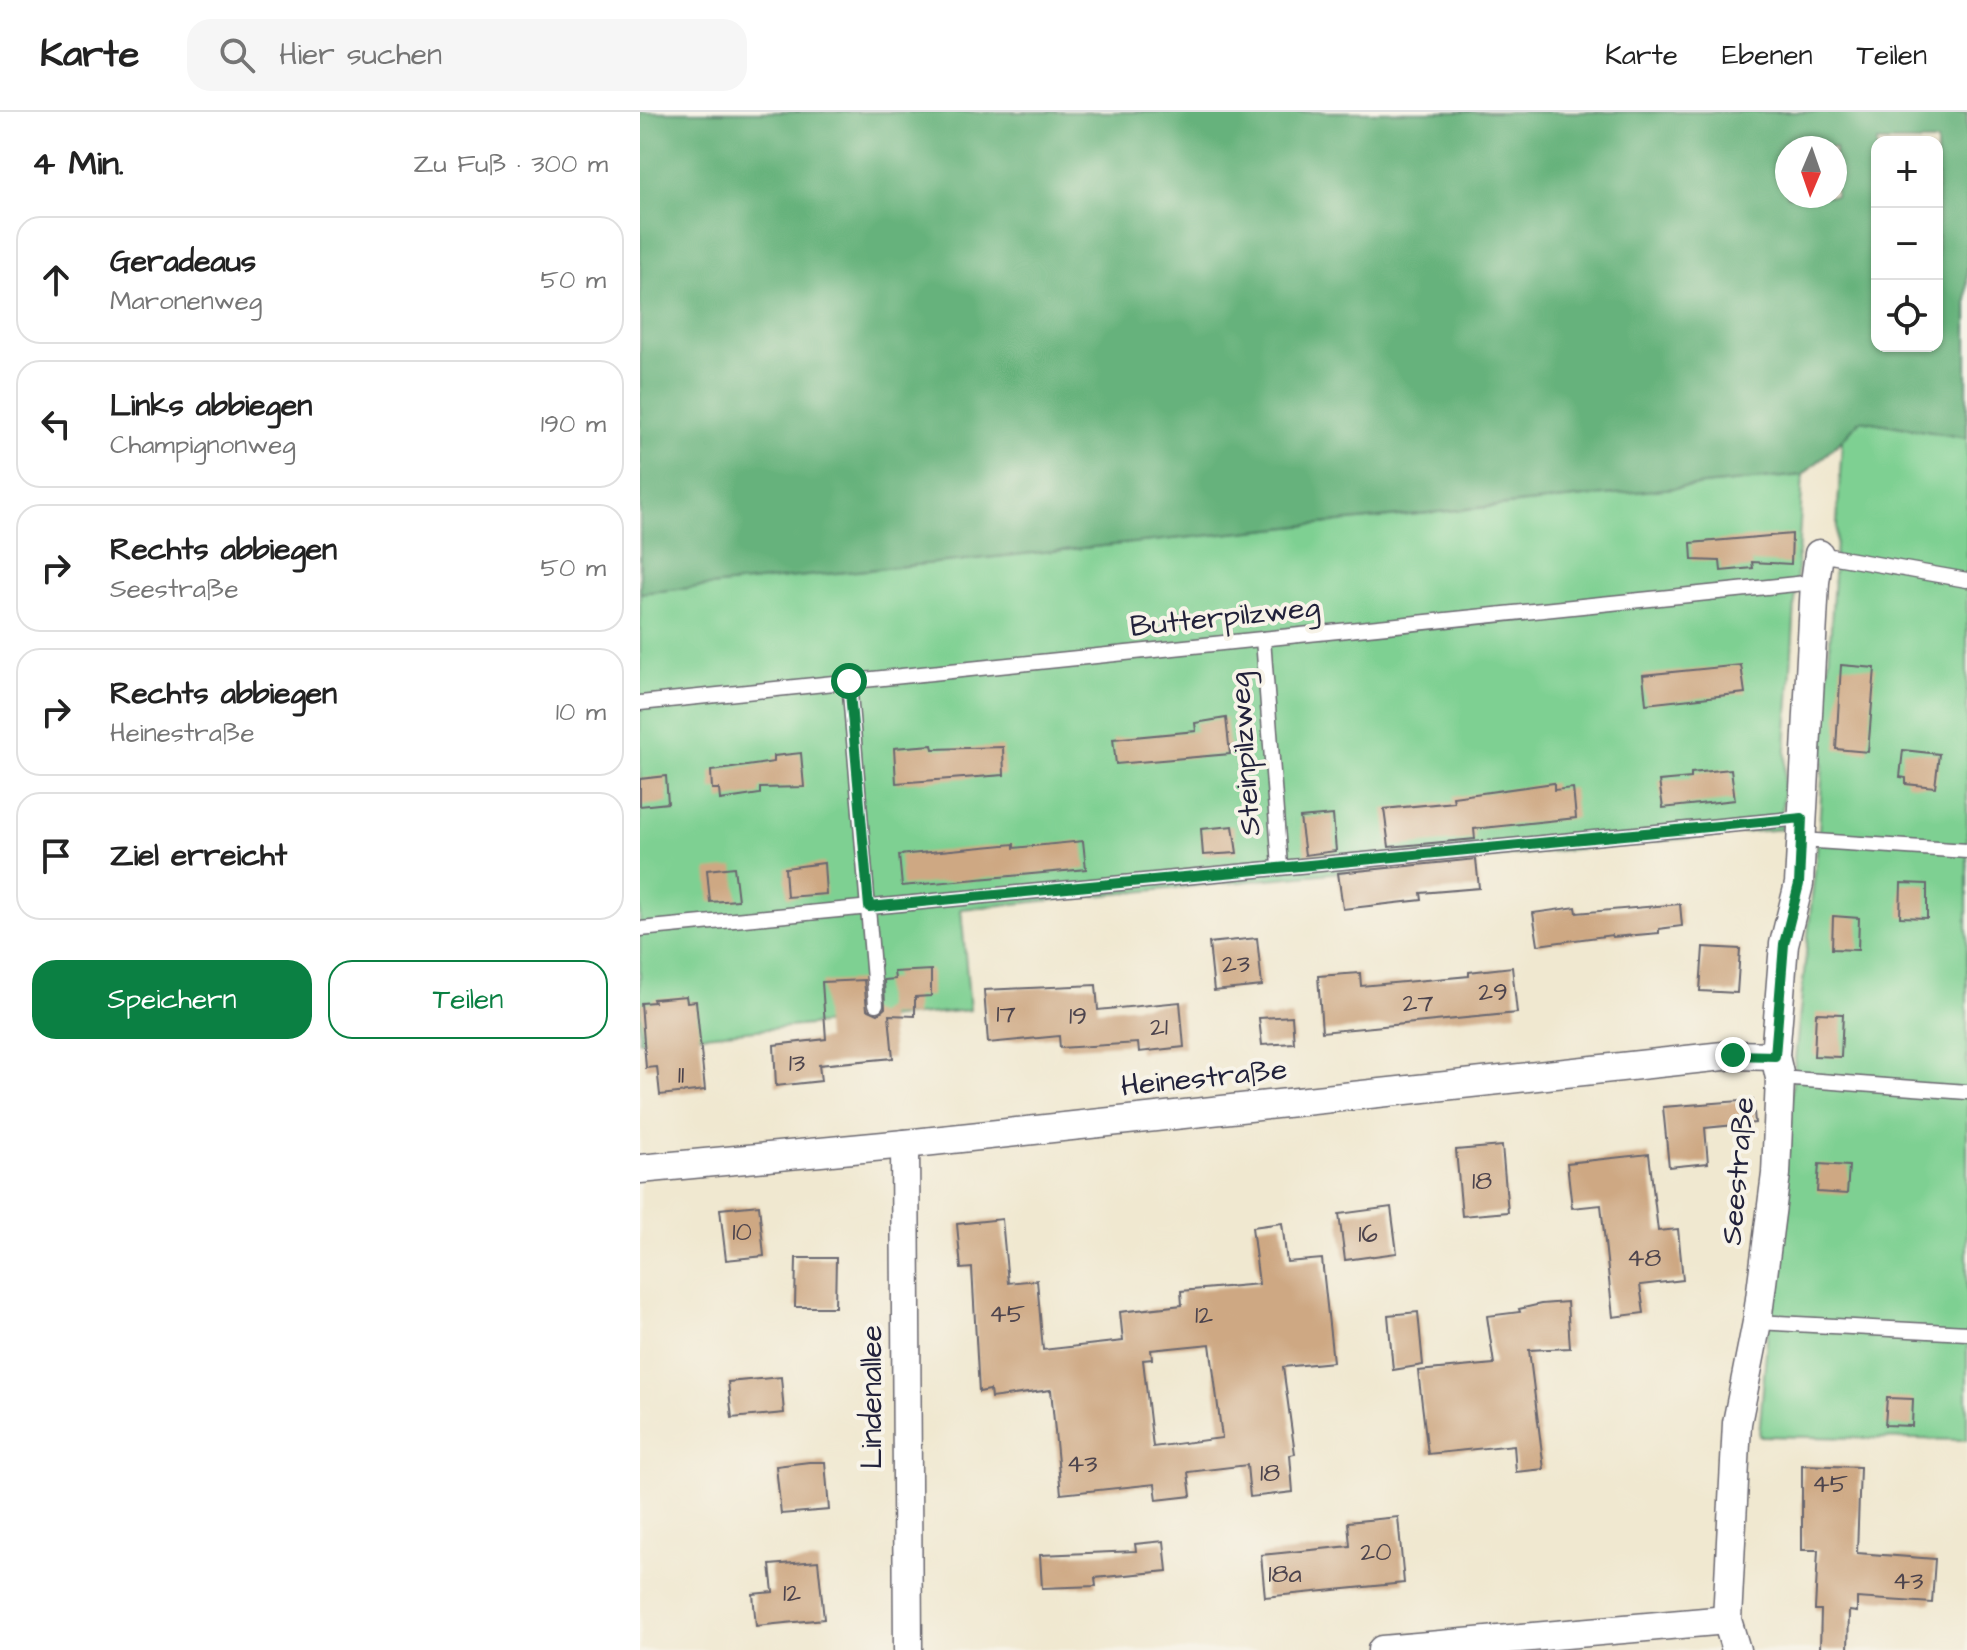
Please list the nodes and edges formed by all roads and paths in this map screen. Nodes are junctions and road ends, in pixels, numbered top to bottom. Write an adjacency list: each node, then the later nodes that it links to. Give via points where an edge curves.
1 (1817, 568): 2 (lane, Butterpilzweg); 3 (lane, Butterpilzweg); 6 (street, Seestraße)
2 (1967, 580)
3 (1263, 639): 4 (lane, Butterpilzweg); 8 (lane, Steinpilzweg)
4 (849, 681): 5 (lane, Butterpilzweg); 9 (lane)
5 (640, 703)
6 (1802, 829): 7 (lane); 8 (lane); 12 (street, Seestraße, via 1799,884 1784,944)
7 (1967, 851)
8 (1280, 866): 9 (lane)
9 (869, 907): 10 (lane); 11 (lane)
10 (640, 929)
11 (876, 1004)
12 (1778, 1067): 13 (lane); 14 (street, Heinestraße, via 1733,1055); 16 (street, Seestraße, via 1776,1174)
13 (1967, 1092)
14 (905, 1144): 15 (street, Heinestraße); 19 (street, Lindenallee)
15 (640, 1169)
16 (1757, 1322): 17 (lane); 18 (street, Seestraße, via 1737,1423)
17 (1967, 1333)
18 (1727, 1620): 20 (street); 21 (street, Seestraße)
19 (908, 1650)
20 (1382, 1650)
21 (1736, 1650)

